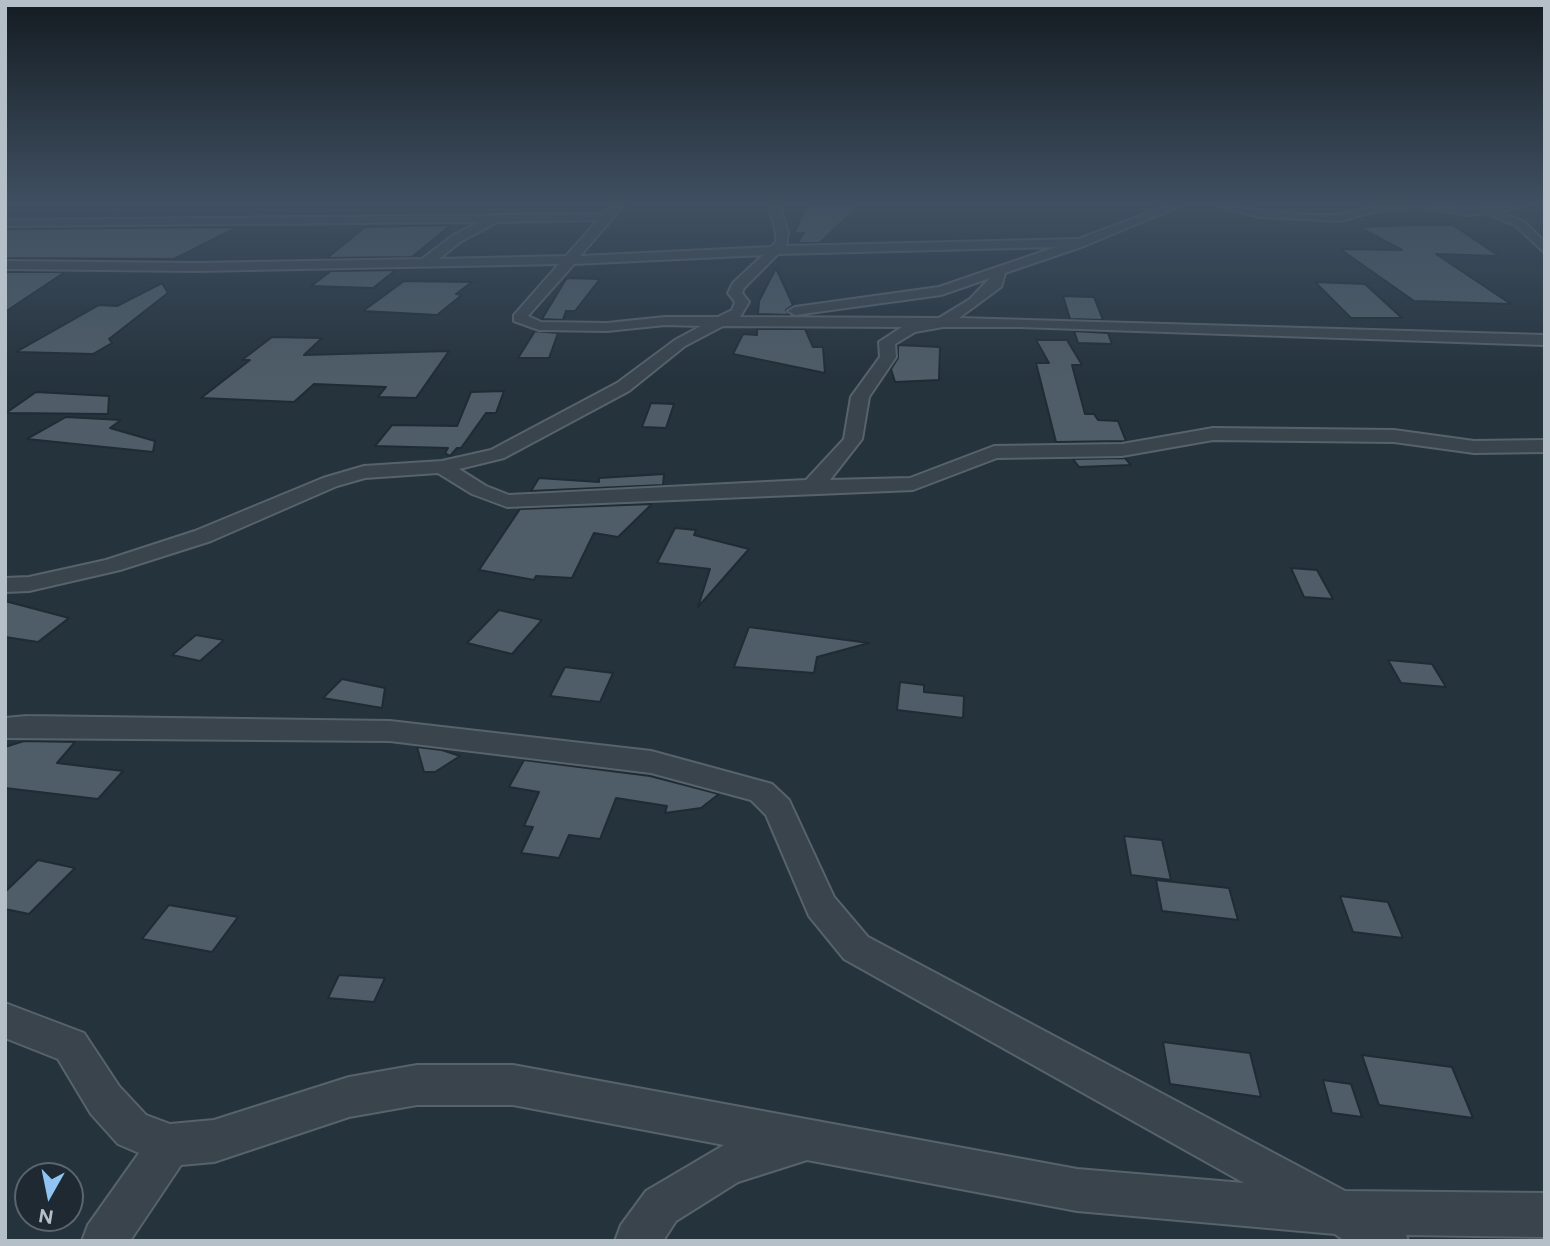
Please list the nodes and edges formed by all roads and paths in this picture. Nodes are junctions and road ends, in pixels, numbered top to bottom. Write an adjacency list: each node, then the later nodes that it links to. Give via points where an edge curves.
1 (360, 264): 5 (street)
2 (563, 264): 8 (street, via 519,318 539,326)
3 (761, 264): 8 (street, via 738,286 735,293 742,302)
4 (1022, 264): 6 (street)
5 (5, 265)
6 (998, 273): 7 (street, via 941,291); 10 (street, via 996,284)
7 (874, 302): 8 (street); 9 (street)
8 (731, 322): 9 (street); 13 (street, via 680,343 623,387 561,422 497,454)
9 (835, 323): 10 (street)
10 (942, 323): 11 (street); 14 (street, via 911,328 887,342 888,357 860,397 853,439)
11 (1545, 340)
12 (1545, 446): 14 (street, via 1474,447 1362,435 1213,434 1122,450 994,452 913,484)
13 (442, 467): 14 (street, via 507,501); 15 (street, via 364,472 203,536 125,561 29,584)
14 (813, 486)
15 (5, 585)
16 (5, 729): 20 (street, via 390,731 651,762 761,792 778,808 821,906 856,948)
17 (5, 1020): 19 (street, via 71,1046 105,1100 132,1130)
18 (808, 1140): 19 (street, via 513,1085 417,1085 349,1097 214,1141); 20 (street, via 1077,1190); 23 (street, via 728,1164 661,1206)
19 (170, 1145): 22 (street)
20 (1341, 1213): 21 (street); 24 (street)
21 (1545, 1215)
22 (104, 1241)
23 (637, 1241)
24 (1386, 1241)

